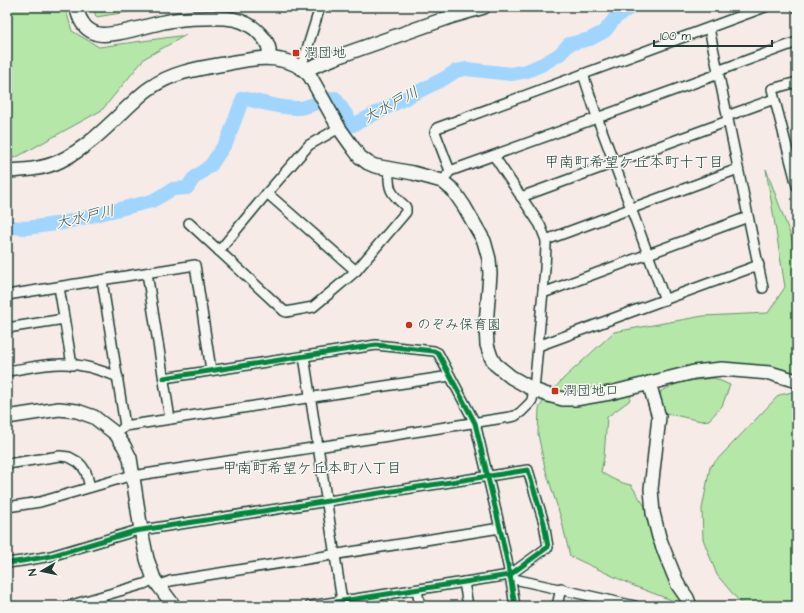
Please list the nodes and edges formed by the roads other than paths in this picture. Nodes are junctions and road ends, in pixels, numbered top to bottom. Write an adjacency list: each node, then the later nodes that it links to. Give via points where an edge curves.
1 (77, 7): 7 (main road, via 84,25 100,35 180,19 218,18 244,22 265,39)
2 (320, 7): 8 (street)
3 (484, 7): 8 (main road)
4 (765, 7): 5 (street)
5 (709, 28): 9 (street); 10 (street)
6 (797, 42): 9 (street)
7 (270, 58): 8 (main road, via 291,62); 20 (main road, via 193,69 169,77 149,88 83,147 60,161 39,168)
8 (302, 69): 15 (main road, via 310,76)
9 (718, 72): 13 (street); 14 (street)
10 (583, 74): 13 (street); 21 (street, via 437,128 435,132)
11 (797, 82): 12 (street, via 772,89)
12 (774, 99): 14 (street); 22 (street)
13 (597, 117): 16 (street); 17 (street)
14 (728, 118): 17 (street); 19 (street)
15 (339, 128): 18 (main road, via 360,157 375,166); 23 (street, via 309,145)
16 (494, 156): 21 (street); 24 (street)
17 (614, 163): 24 (street); 25 (street)
18 (389, 168): 21 (main road); 32 (street, via 390,189 393,196 405,206 406,212)
19 (738, 169): 25 (street); 26 (street)
20 (7, 172)
21 (446, 176): 52 (main road, via 484,241 489,259 486,325 487,345 491,357 505,373)
22 (797, 186)
23 (267, 193): 29 (street); 32 (street)
24 (521, 197): 28 (street, via 540,225)
25 (631, 208): 28 (street); 30 (street)
26 (748, 217): 30 (street); 31 (street)
27 (189, 223): 29 (street)
28 (546, 240): 37 (street)
29 (218, 251): 32 (street, via 286,312 313,307)
30 (648, 255): 37 (street); 39 (street)
31 (759, 265): 36 (street); 39 (street)
32 (356, 271)
33 (147, 273): 34 (street); 45 (street, via 195,265); 49 (street)
34 (102, 280): 35 (street); 48 (street)
35 (60, 287): 38 (street); 40 (street)
36 (763, 288)
37 (543, 293): 42 (street)
38 (7, 295)
39 (665, 300): 42 (street)
40 (64, 319): 41 (street); 44 (street)
41 (7, 328)
42 (538, 346): 52 (street)
43 (304, 356): 45 (street); 47 (street, via 376,345 434,350); 53 (street)
44 (72, 364): 46 (street, via 52,364); 48 (street)
45 (211, 370): 49 (street)
46 (7, 371)
47 (450, 376): 53 (street); 56 (street)
48 (118, 377): 57 (street)
49 (164, 378): 55 (street)
50 (797, 381): 51 (main road, via 770,373 722,369 694,372)
51 (649, 383): 52 (main road, via 575,399 563,399); 85 (main road, via 659,417 651,489 653,513 667,558)
52 (534, 390): 56 (street, via 530,403 515,416)
53 (311, 398): 55 (street); 58 (street)
54 (7, 418): 57 (main road, via 59,409 77,411)
55 (170, 419): 57 (street)
56 (474, 422): 58 (street); 61 (street)
57 (121, 430): 60 (main road)
58 (318, 448): 60 (street); 63 (street)
59 (7, 464): 62 (street, via 60,456 69,457 82,466)
60 (133, 476): 62 (street); 66 (main road)
61 (488, 476): 63 (street); 65 (street); 69 (street, via 528,470 544,523 548,548)
62 (90, 487): 64 (street, via 40,502)
63 (327, 501): 66 (street); 67 (street)
64 (7, 507)
65 (500, 528): 67 (street); 69 (street)
66 (141, 530): 68 (street, via 51,556); 70 (main road, via 145,551)
67 (335, 555): 70 (street); 75 (street)
68 (7, 563)
69 (510, 575): 71 (street); 72 (street); 82 (street)
70 (157, 582): 77 (street); 78 (main road)
71 (464, 582): 73 (street); 81 (street)
72 (561, 588): 74 (street); 83 (street)
73 (418, 590): 75 (street); 80 (street)
74 (595, 596): 76 (street); 84 (street)
75 (341, 604): 79 (street)
76 (631, 605)
77 (68, 606)
78 (174, 606)
79 (310, 606)
80 (420, 606)
81 (468, 606)
82 (515, 606)
83 (557, 606)
84 (593, 606)
85 (690, 606)

